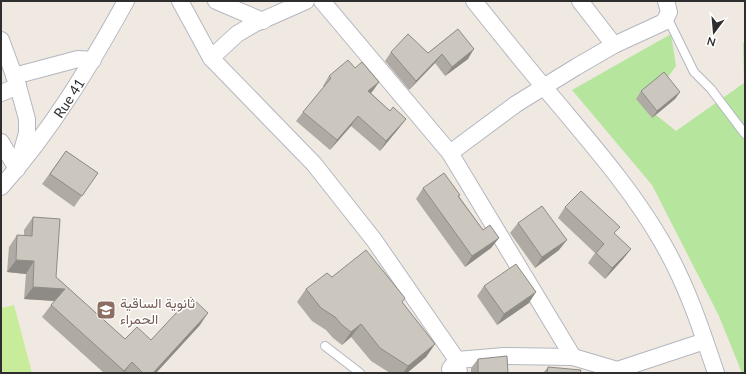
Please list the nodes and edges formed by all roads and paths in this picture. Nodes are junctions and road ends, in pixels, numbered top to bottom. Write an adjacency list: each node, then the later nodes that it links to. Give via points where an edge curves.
1 (126, 1): 14 (street, Rue 41)
2 (180, 1): 13 (street)
3 (216, 1): 10 (street)
4 (306, 1): 10 (street)
5 (322, 1): 20 (street)
6 (474, 1): 16 (street)
7 (580, 1): 12 (street)
8 (666, 1): 9 (street, via 669,12)
9 (667, 17): 12 (street, via 659,26); 18 (lane, via 694,72 711,89)
10 (263, 21): 13 (street, via 237,34)
11 (1, 40): 15 (street)
12 (614, 45): 16 (street)
13 (211, 58): 26 (street, via 314,164 374,240)
14 (93, 60): 15 (street, via 78,59); 21 (street, Rue 41)
15 (16, 81): 17 (street); 21 (street, via 28,129)
16 (544, 87): 20 (street, via 516,104); 23 (street, via 647,218 679,274)
17 (1, 93)
18 (745, 134)
19 (1, 142): 21 (street)
20 (450, 153): 25 (street)
21 (17, 169): 22 (street, Rue 41)
22 (1, 186)
23 (705, 341): 27 (street); 29 (street)
24 (325, 346): 28 (lane)
25 (573, 357): 26 (street, via 504,356); 27 (street)
26 (455, 369)
27 (617, 372)
28 (360, 373)
29 (716, 373)

